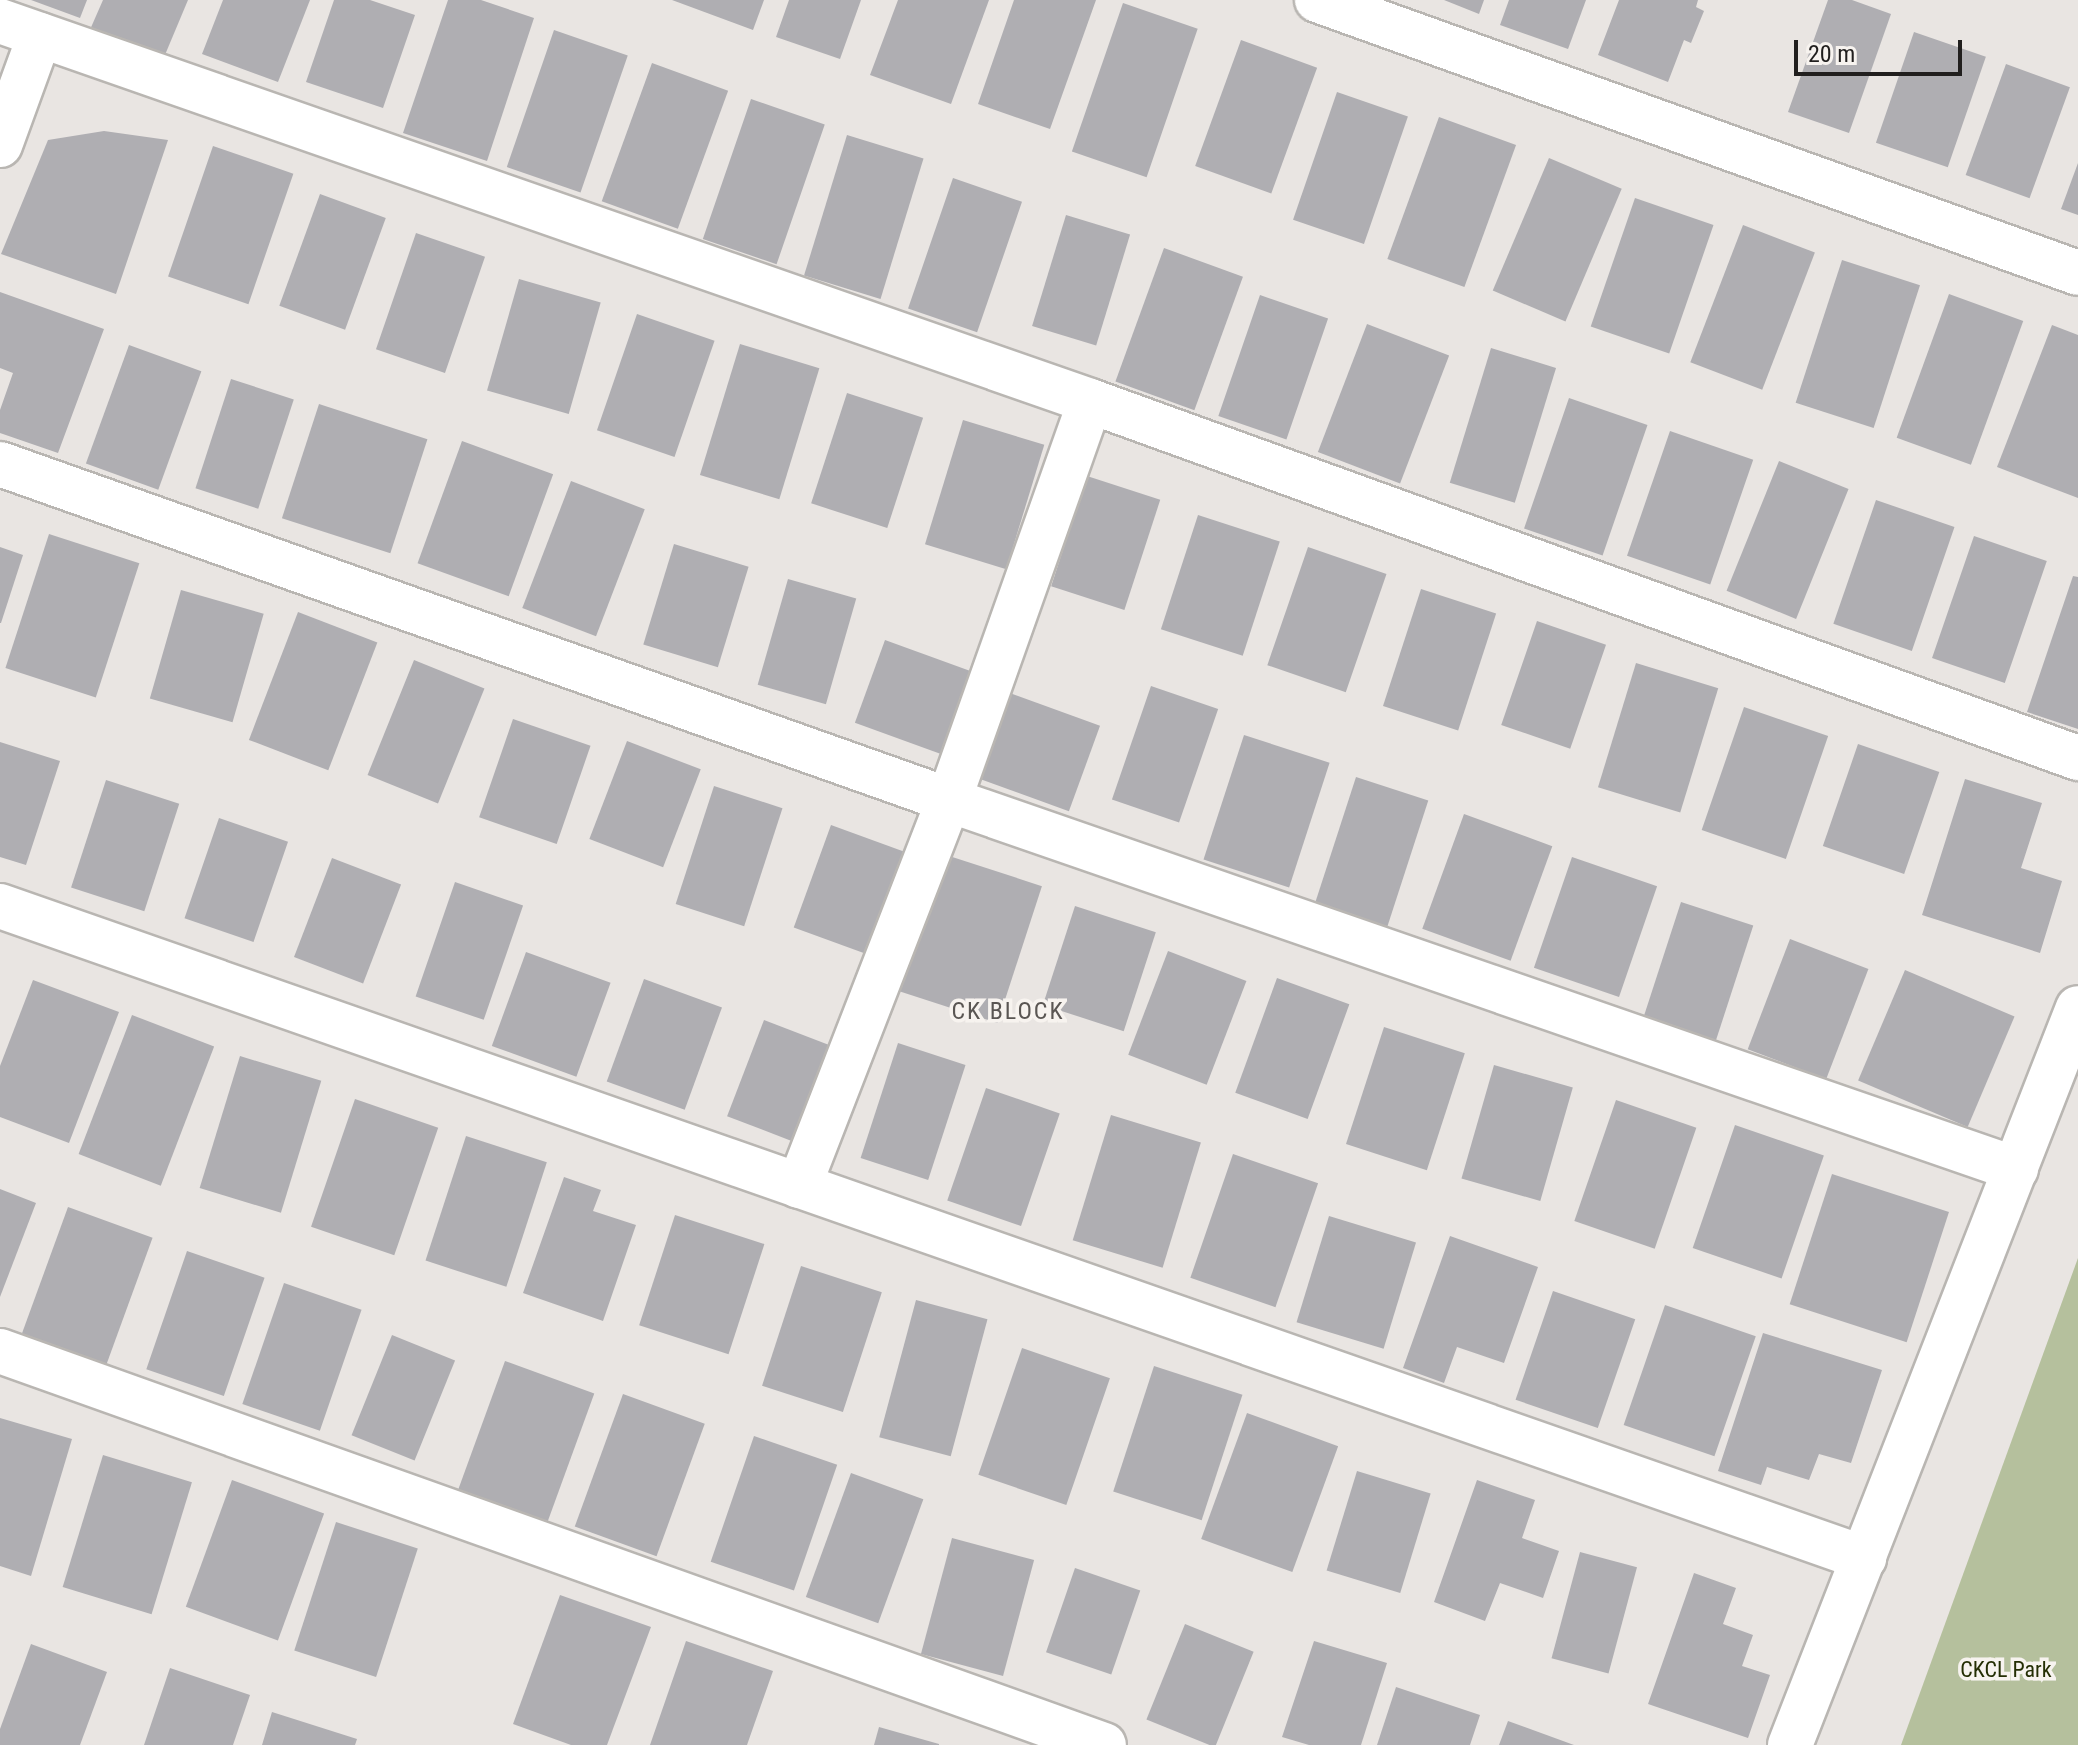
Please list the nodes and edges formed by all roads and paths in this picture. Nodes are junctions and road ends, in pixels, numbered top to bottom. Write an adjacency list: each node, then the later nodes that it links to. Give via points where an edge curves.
1 (1317, 0): 4 (street)
2 (20, 28): 3 (street); 5 (street)
3 (0, 145)
4 (2078, 273)
5 (1090, 401): 7 (street); 8 (street)
6 (0, 464): 8 (street)
7 (2078, 758)
8 (949, 800): 11 (street); 12 (street)
9 (0, 906): 12 (street)
10 (2078, 1008): 11 (street)
11 (2016, 1169): 14 (street)
12 (799, 1186): 14 (street)
13 (0, 1351): 15 (street)
14 (1864, 1558): 16 (street)
15 (1104, 1745)
16 (1790, 1745)

